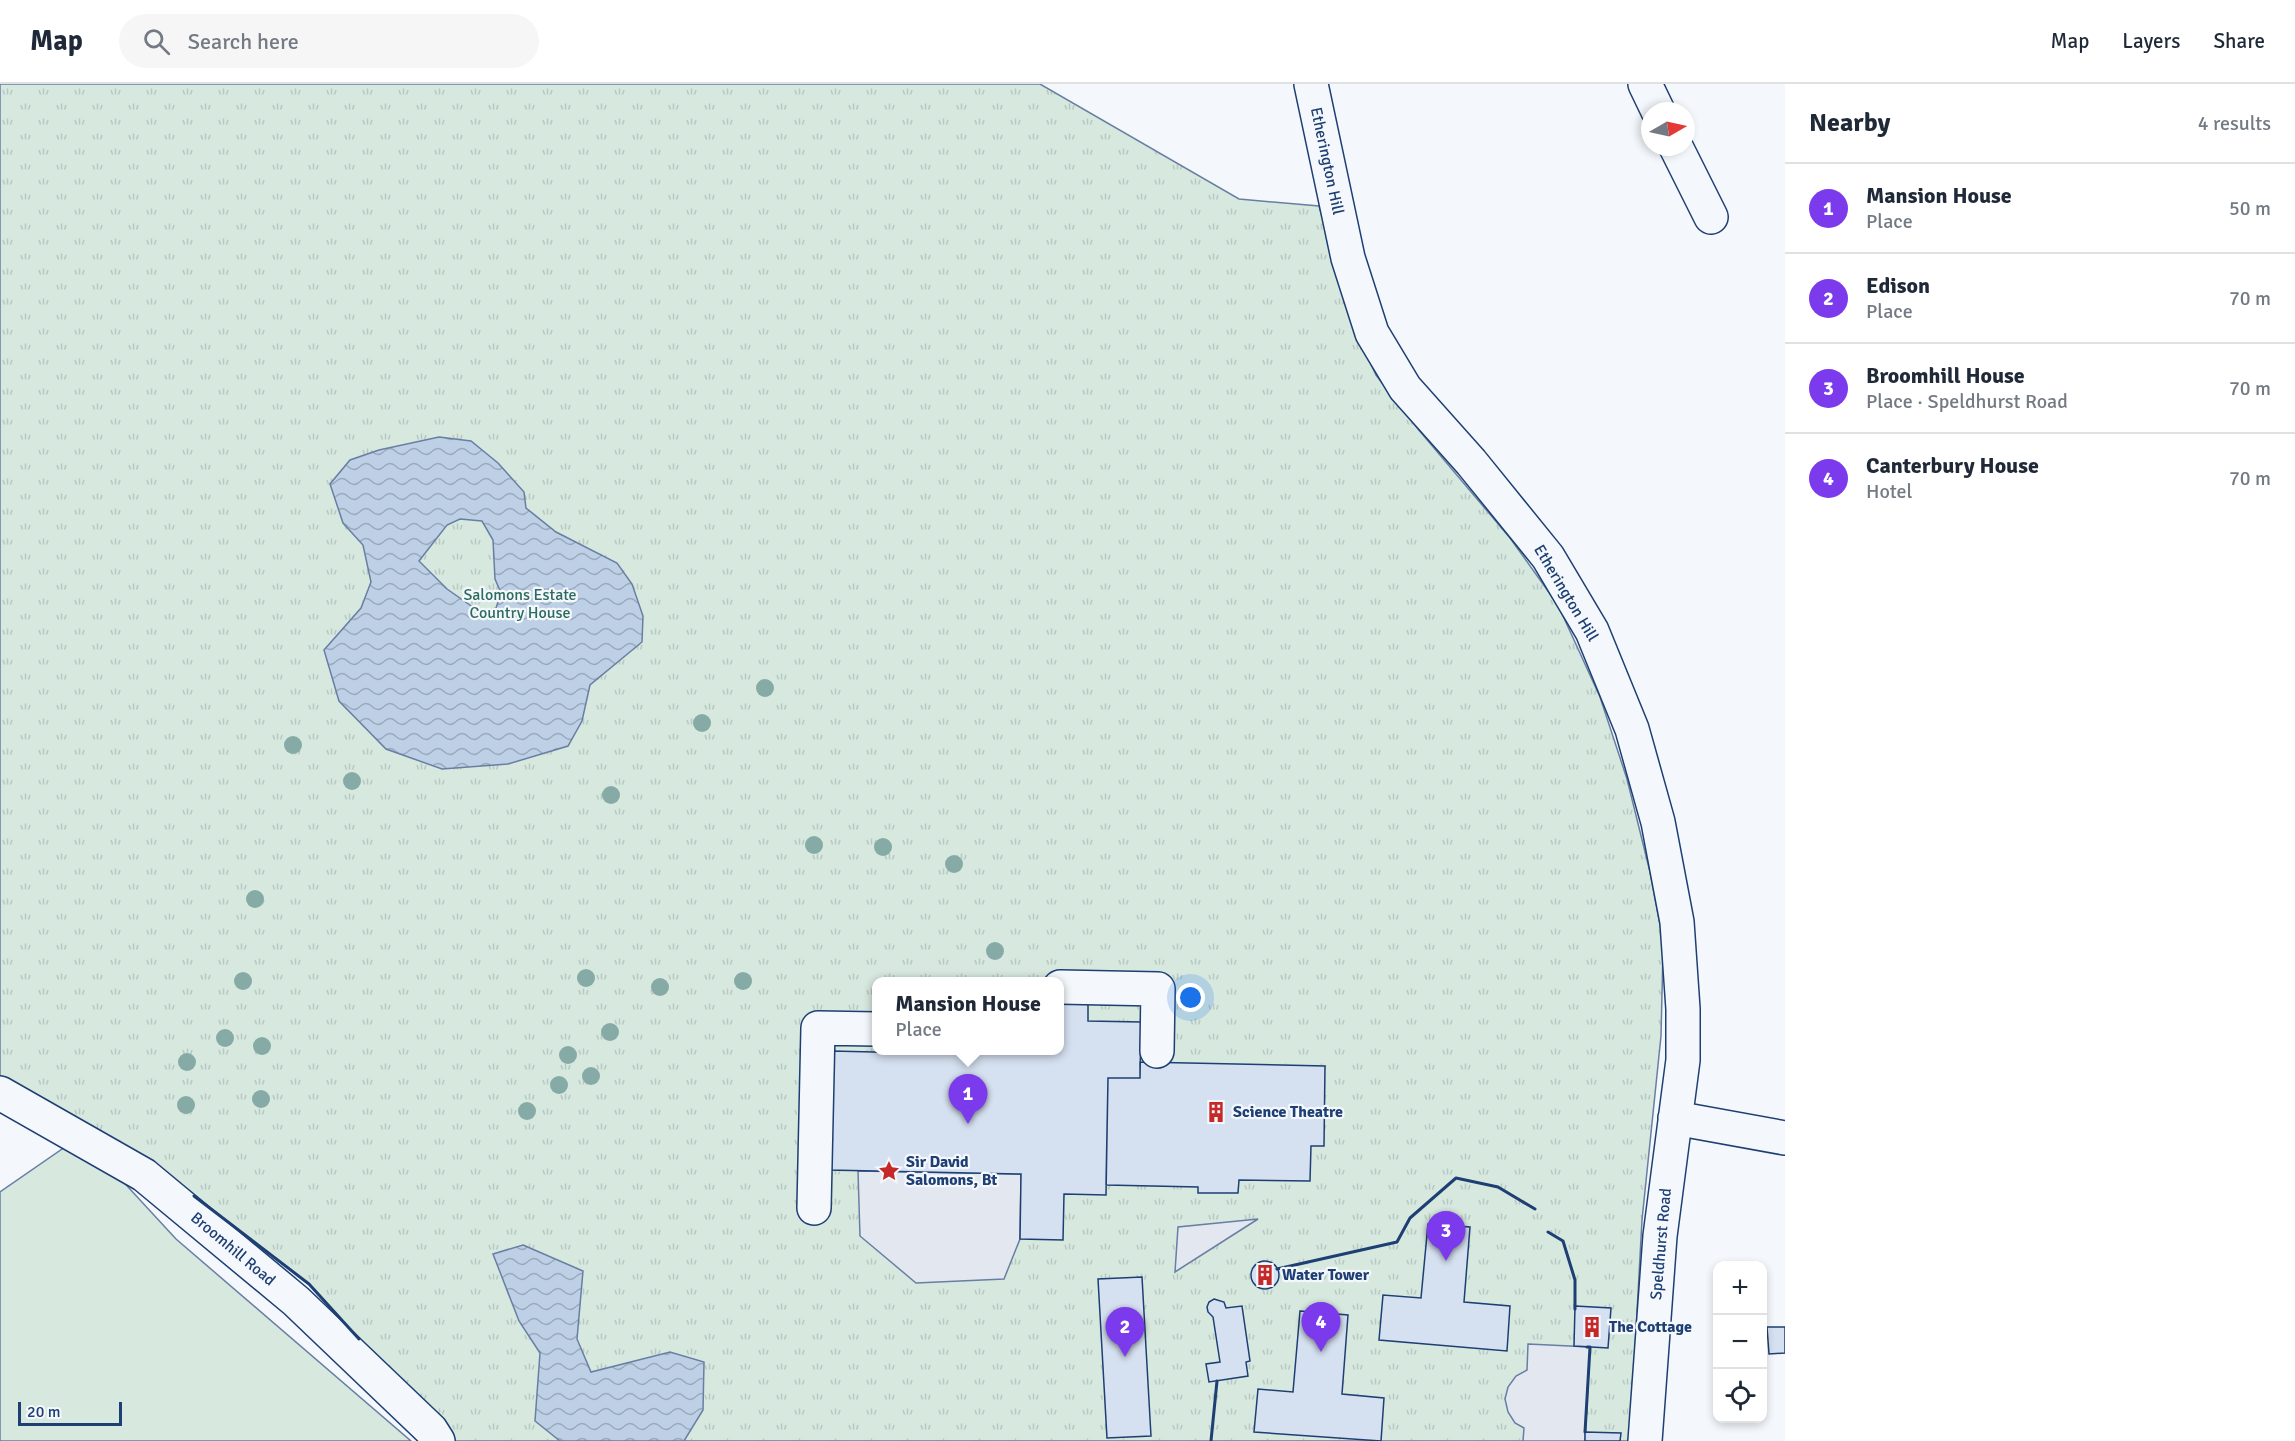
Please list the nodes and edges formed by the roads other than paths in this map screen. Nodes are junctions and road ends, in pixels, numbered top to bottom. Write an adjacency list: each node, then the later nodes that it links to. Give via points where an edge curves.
1 (1311, 84): 10 (street, Etherington Hill, via 1348,258 1372,333 1405,388 1548,557 1592,632 1632,729 1658,822 1677,922 1683,1060)
2 (1645, 84): 3 (street)
3 (1654, 102)
4 (1680, 156): 5 (street)
5 (1711, 217)
6 (1064, 987): 8 (street, via 1158,988)
7 (872, 1029): 12 (street, via 818,1028 811,1109)
8 (1157, 1051)
9 (0, 1093): 13 (street, Broomhill Road, via 144,1175 296,1301)
10 (1674, 1119): 11 (street); 14 (street, Speldhurst Road, via 1660,1236)
11 (1785, 1138)
12 (814, 1208)
13 (438, 1441)
14 (1645, 1441)

